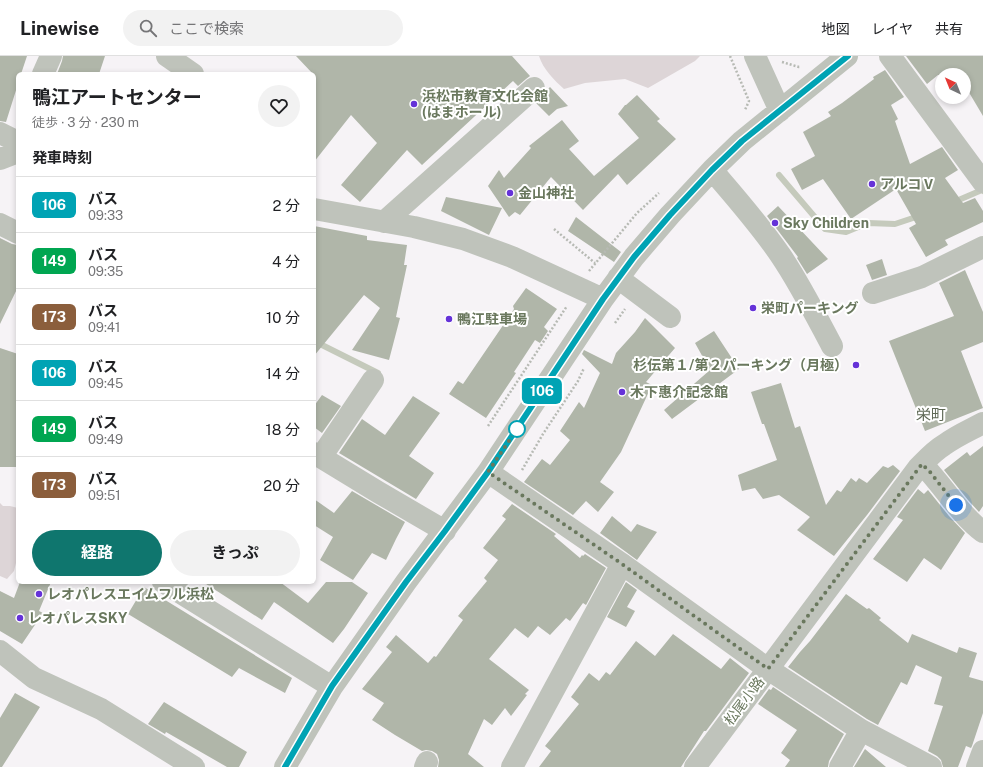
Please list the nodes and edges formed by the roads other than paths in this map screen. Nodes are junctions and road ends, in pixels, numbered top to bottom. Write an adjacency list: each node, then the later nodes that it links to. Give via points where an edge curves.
1 (51, 56): 6 (street)
2 (167, 56): 7 (street)
3 (755, 56): 9 (street)
4 (848, 56): 9 (street)
5 (890, 56): 13 (street)
6 (44, 72)
7 (190, 72)
8 (534, 88): 15 (street)
9 (780, 111): 12 (street, via 742,141)
10 (13, 139): 11 (street)
11 (0, 159)
12 (712, 170): 19 (street, via 670,215); 23 (street, via 782,257)
13 (979, 170)
14 (316, 209): 15 (street)
15 (384, 222): 21 (street, via 414,226 463,239 512,257)
16 (0, 224): 17 (street)
17 (16, 232)
18 (983, 247): 20 (street, via 922,277)
19 (618, 278): 21 (street); 22 (street)
20 (873, 293)
21 (603, 299): 28 (street)
22 (670, 317)
23 (832, 346)
24 (372, 380): 26 (street)
25 (983, 423): 27 (street, 松尾小路, via 957,436)
26 (317, 455): 29 (street)
27 (922, 464): 30 (street, via 963,514); 34 (street, 松尾小路)
28 (488, 472): 29 (street); 31 (street)
29 (445, 531): 35 (street)
30 (983, 532)
31 (622, 564): 34 (street); 40 (street)
32 (166, 584): 35 (street)
33 (0, 651): 38 (street, via 34,678 101,709)
34 (768, 669): 36 (street); 41 (street, 松尾小路)
35 (332, 686): 39 (street)
36 (861, 730): 42 (street); 43 (street)
37 (983, 751): 44 (street)
38 (194, 767)
39 (285, 767)
40 (512, 767)
41 (695, 767)
42 (840, 767)
43 (931, 767)
44 (977, 767)

